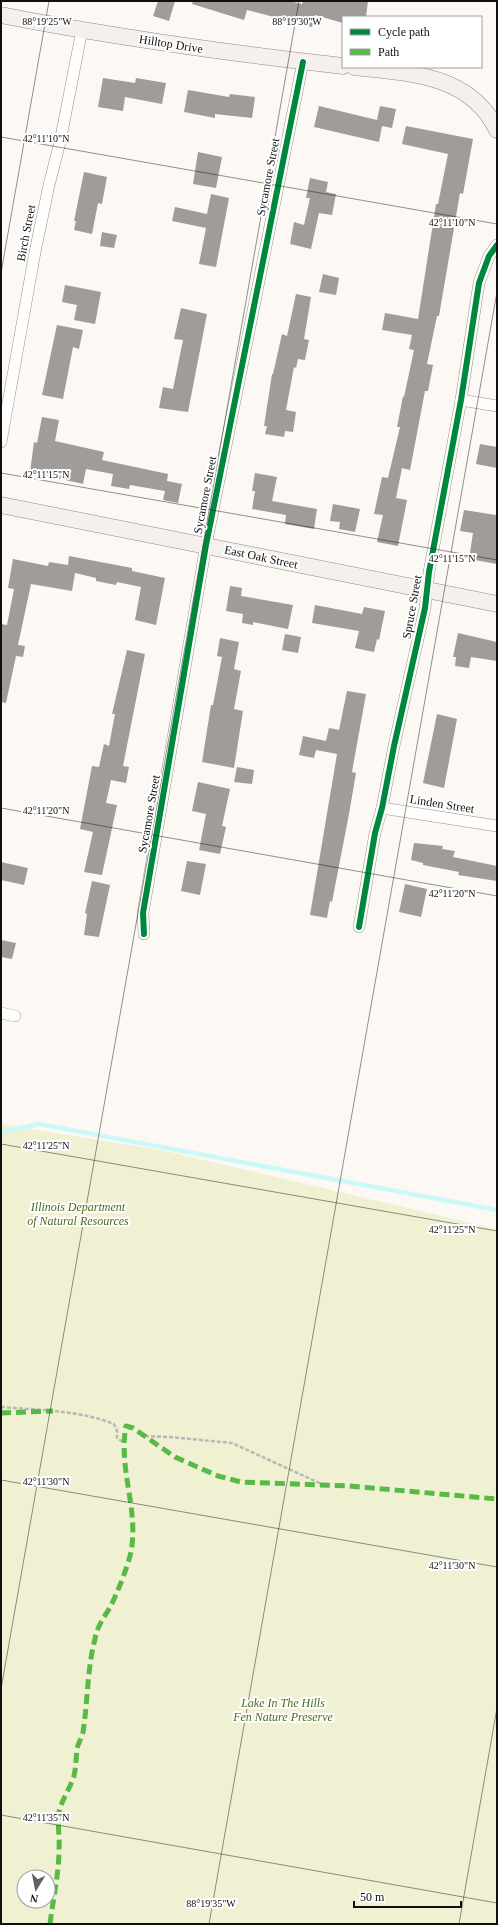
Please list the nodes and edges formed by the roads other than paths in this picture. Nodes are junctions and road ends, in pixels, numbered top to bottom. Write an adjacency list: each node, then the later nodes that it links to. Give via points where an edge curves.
1 (1, 14): 2 (street, Hilltop Drive)
2 (82, 30): 3 (street, Hilltop Drive); 10 (street, Birch Street, via 35,252)
3 (303, 62): 4 (street, Hilltop Drive); 12 (street, Sycamore Street)
4 (342, 66)
5 (362, 68): 6 (street, via 424,76 448,83 469,95 486,110)
6 (497, 130)
7 (497, 245): 8 (street, Spruce Street, via 489,256 479,283)
8 (461, 400): 9 (street); 13 (street, Spruce Street)
9 (497, 406)
10 (1, 442)
11 (1, 505): 12 (street, East Oak Street)
12 (206, 545): 13 (street, East Oak Street); 18 (street, Sycamore Street, via 143,913)
13 (427, 591): 14 (street, East Oak Street); 15 (street, Spruce Street)
14 (497, 604)
15 (382, 808): 16 (street, Linden Street); 17 (street, Spruce Street, via 375,833)
16 (497, 826)
17 (359, 927)
18 (144, 934)
19 (1, 1013): 20 (street)
20 (15, 1016)

